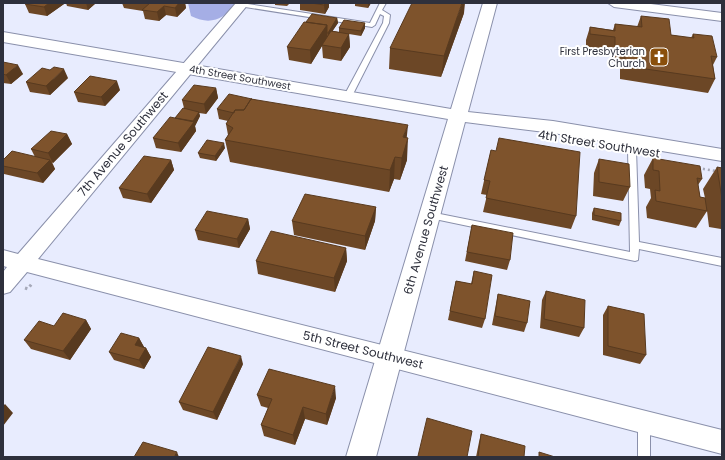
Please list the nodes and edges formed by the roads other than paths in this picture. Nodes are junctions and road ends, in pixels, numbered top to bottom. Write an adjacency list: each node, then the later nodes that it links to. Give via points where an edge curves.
1 (383, 3): 6 (lane)
2 (490, 3): 11 (street, 6th Avenue Southwest)
3 (614, 3): 5 (street)
4 (242, 4): 6 (lane, via 372,25); 9 (street, 7th Avenue Southwest)
5 (654, 6): 7 (street)
6 (379, 11): 10 (lane, via 387,15 386,24)
7 (722, 17)
8 (3, 36): 9 (street, 4th Street Southwest)
9 (187, 68): 10 (street, 4th Street Southwest); 17 (street, 7th Avenue Southwest)
10 (348, 96): 11 (street, 4th Street Southwest)
11 (468, 117): 12 (street, 4th Street Southwest, via 555,138); 13 (street, 4th Street Southwest, via 553,127); 15 (street, 6th Avenue Southwest)
12 (632, 149): 14 (street, 4th Street Southwest); 16 (lane)
13 (722, 155)
14 (722, 164)
15 (430, 215): 16 (lane, via 636,257); 20 (street, 6th Avenue Southwest)
16 (635, 244): 18 (lane)
17 (13, 261): 19 (street, 7th Avenue Southwest); 20 (street, 5th Street Southwest)
18 (722, 262)
19 (3, 286)
20 (390, 357): 21 (street, 5th Street Southwest); 23 (street, 6th Avenue Southwest)
21 (644, 422): 22 (street, 5th Street Southwest); 24 (lane)
22 (722, 442)
23 (361, 457)
24 (644, 457)

